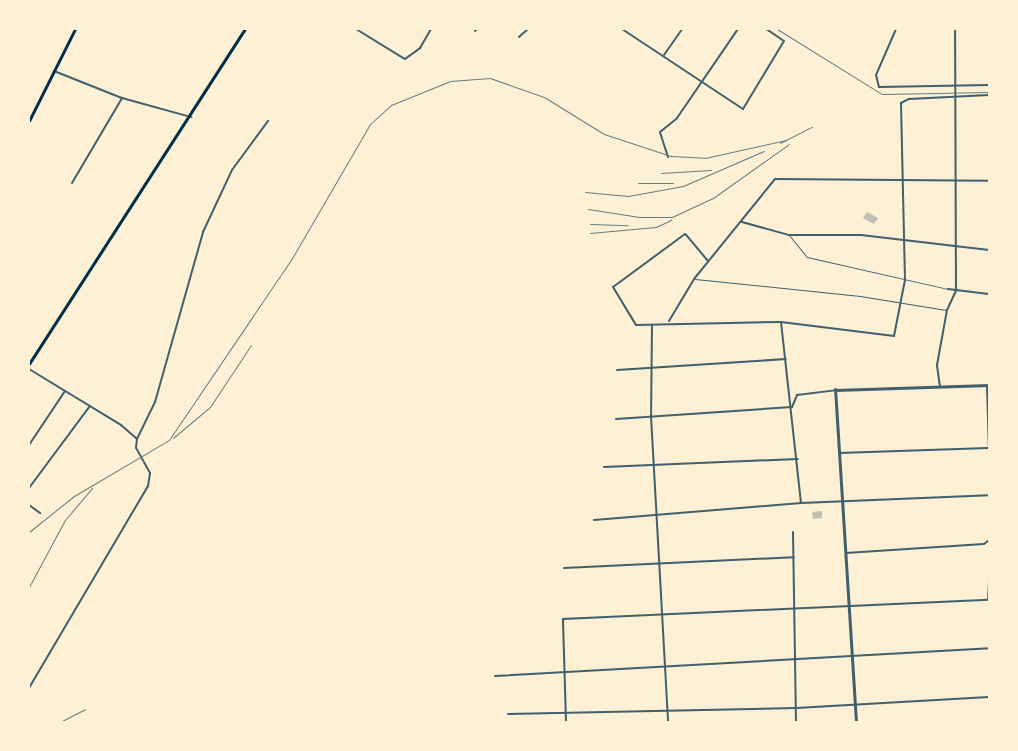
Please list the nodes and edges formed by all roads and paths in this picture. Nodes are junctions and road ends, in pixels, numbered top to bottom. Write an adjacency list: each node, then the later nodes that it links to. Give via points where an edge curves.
1 (75, 29): 15 (main road)
2 (245, 29): 22 (main road)
3 (356, 29): 4 (street, via 405,59 420,48)
4 (431, 29)
5 (528, 29): 13 (street)
6 (622, 29): 12 (street)
7 (682, 29): 14 (street)
8 (738, 29): 16 (street)
9 (766, 29): 16 (street, via 784,41 743,108)
10 (896, 29): 18 (street, via 876,75 879,87)
11 (955, 29): 18 (street)
12 (626, 30): 14 (street)
13 (519, 36)
14 (664, 56): 16 (street)
15 (54, 71): 21 (street); 23 (main road)
16 (702, 82): 25 (street, via 677,118 660,132)
17 (989, 85): 18 (street)
18 (956, 87): 20 (street)
19 (989, 95): 20 (street)
20 (956, 97): 27 (street); 29 (street, via 910,98 901,104)
21 (122, 98): 22 (street); 28 (street)
22 (191, 117): 46 (main road)
23 (29, 121)
24 (268, 121): 60 (street, via 232,170 203,232 154,402)
25 (668, 157)
26 (989, 181): 27 (street)
27 (958, 182): 29 (street); 33 (street)
28 (72, 183)
29 (903, 183): 30 (street, via 775,179); 32 (street)
30 (741, 222): 31 (street); 35 (street)
31 (789, 235): 32 (street); 37 (lane, via 807,257)
32 (904, 240): 33 (street); 37 (street)
33 (958, 246): 34 (street); 39 (street)
34 (989, 250)
35 (708, 261): 36 (street); 45 (street, via 685,234 613,287 636,325)
36 (694, 279): 41 (lane); 43 (street)
37 (905, 280): 38 (lane); 41 (street)
38 (948, 289): 39 (street)
39 (956, 291): 40 (street); 42 (street)
40 (989, 294)
41 (904, 302): 42 (lane); 44 (street, via 894,336 861,335)
42 (948, 310): 53 (street, via 937,366)
43 (669, 321): 44 (street); 45 (street)
44 (781, 322): 47 (street)
45 (652, 326): 49 (street)
46 (30, 359): 48 (main road)
47 (786, 359): 49 (street); 57 (street)
48 (29, 364)
49 (651, 368): 51 (street); 58 (street)
50 (29, 369): 54 (street)
51 (617, 370)
52 (988, 386): 53 (street); 62 (street)
53 (940, 387): 55 (street)
54 (65, 390): 56 (street); 61 (street)
55 (835, 390): 57 (street, via 797,395); 63 (street)
56 (90, 406): 60 (street); 68 (street)
57 (792, 407): 58 (street); 65 (street)
58 (652, 416): 59 (street); 66 (street)
59 (616, 420)
60 (137, 439): 93 (street, via 136,448 150,473 148,486)
61 (29, 445)
62 (988, 448): 63 (street); 64 (street)
63 (839, 453): 70 (street)
64 (989, 453)
65 (798, 459): 66 (street); 71 (street)
66 (654, 464): 67 (street); 73 (street)
67 (604, 467)
68 (29, 488)
69 (989, 495): 70 (street)
70 (842, 502): 71 (street); 78 (street)
71 (801, 503): 73 (street)
72 (29, 505): 74 (street)
73 (657, 512): 75 (street); 80 (street)
74 (40, 513)
75 (594, 520)
76 (793, 532): 79 (street)
77 (989, 540): 78 (street, via 984,544)
78 (846, 553): 84 (street)
79 (794, 557): 80 (street); 85 (street)
80 (660, 561): 81 (street); 86 (street)
81 (564, 568)
82 (989, 581): 83 (street)
83 (988, 600): 84 (street)
84 (849, 606): 85 (street); 88 (street)
85 (796, 608): 86 (street); 89 (street, via 792,612)
86 (665, 614): 90 (street); 91 (street, via 563,619)
87 (989, 648): 88 (street)
88 (852, 654): 89 (street); 95 (street)
89 (795, 659): 90 (street); 96 (street)
90 (668, 665): 91 (street); 97 (street)
91 (566, 674): 92 (street, via 536,670); 99 (street)
92 (495, 676)
93 (29, 688)
94 (989, 697): 95 (street)
95 (855, 703): 96 (street); 103 (street)
96 (796, 708): 97 (street); 102 (street)
97 (667, 712): 99 (street); 101 (street)
98 (508, 714): 99 (street)
99 (565, 714): 100 (street)
100 (566, 722)
101 (668, 722)
102 (796, 722)
103 (856, 722)

